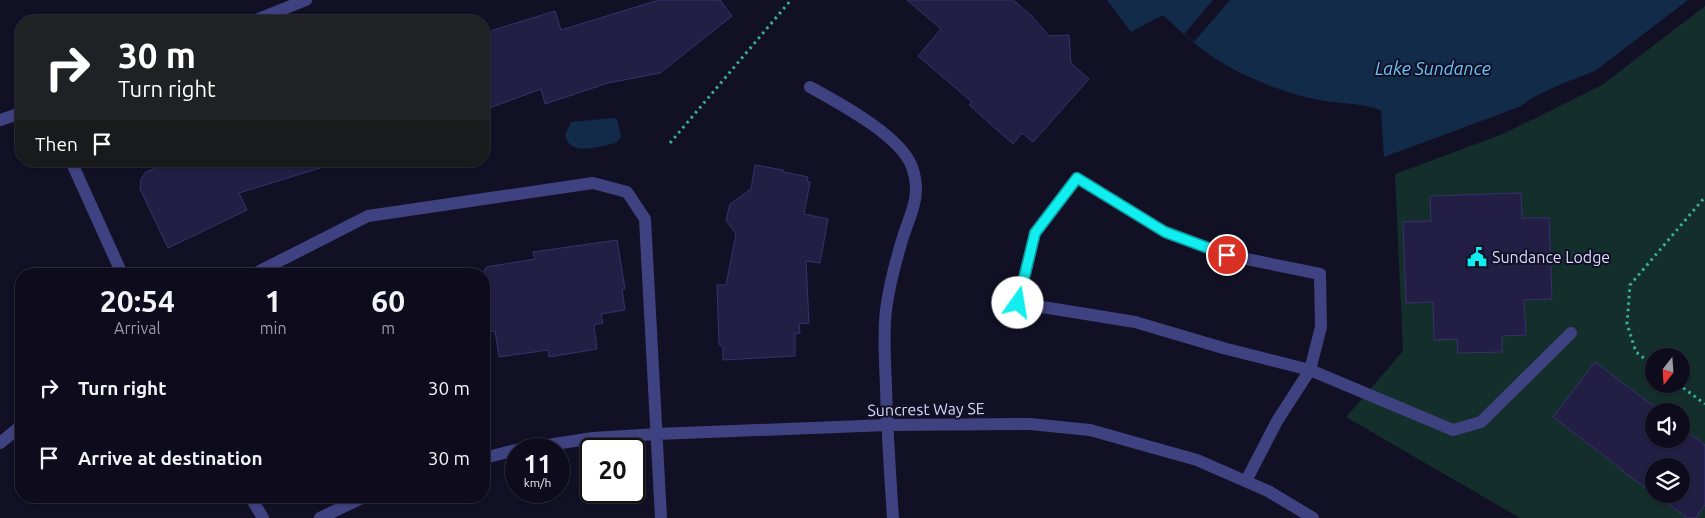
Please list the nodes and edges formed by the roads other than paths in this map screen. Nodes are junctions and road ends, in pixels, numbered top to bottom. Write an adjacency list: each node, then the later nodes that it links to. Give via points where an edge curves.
1 (306, 0): 2 (street)
2 (269, 15)
3 (810, 87): 11 (street, via 855,112 900,147 912,167 917,194 914,211 904,236 886,310)
4 (15, 115): 5 (street)
5 (0, 120)
6 (74, 167): 7 (street)
7 (119, 268)
8 (266, 268): 13 (street, via 368,216 593,183 627,192 646,219)
9 (1571, 333): 10 (street, via 1482,422 1453,430)
10 (1310, 370): 10 (street, via 1321,327 1320,274 1227,255 1165,232 1077,178 1035,233 1018,303 1136,322); 18 (street, via 1277,421)
11 (887, 425): 13 (street, Suncrest Way SE); 18 (street, Suncrest Way SE, via 1030,424 1090,430 1197,460); 24 (street)
12 (15, 431): 15 (street)
13 (657, 434): 14 (street, Suncrest Way SE); 23 (street)
14 (570, 442)
15 (0, 443)
16 (505, 453): 17 (street)
17 (490, 456)
18 (1246, 481): 25 (street, Suncrest Way SE)
19 (254, 503): 21 (street)
20 (351, 503): 22 (street)
21 (263, 518)
22 (320, 518)
23 (661, 518)
24 (893, 518)
25 (1313, 518)

